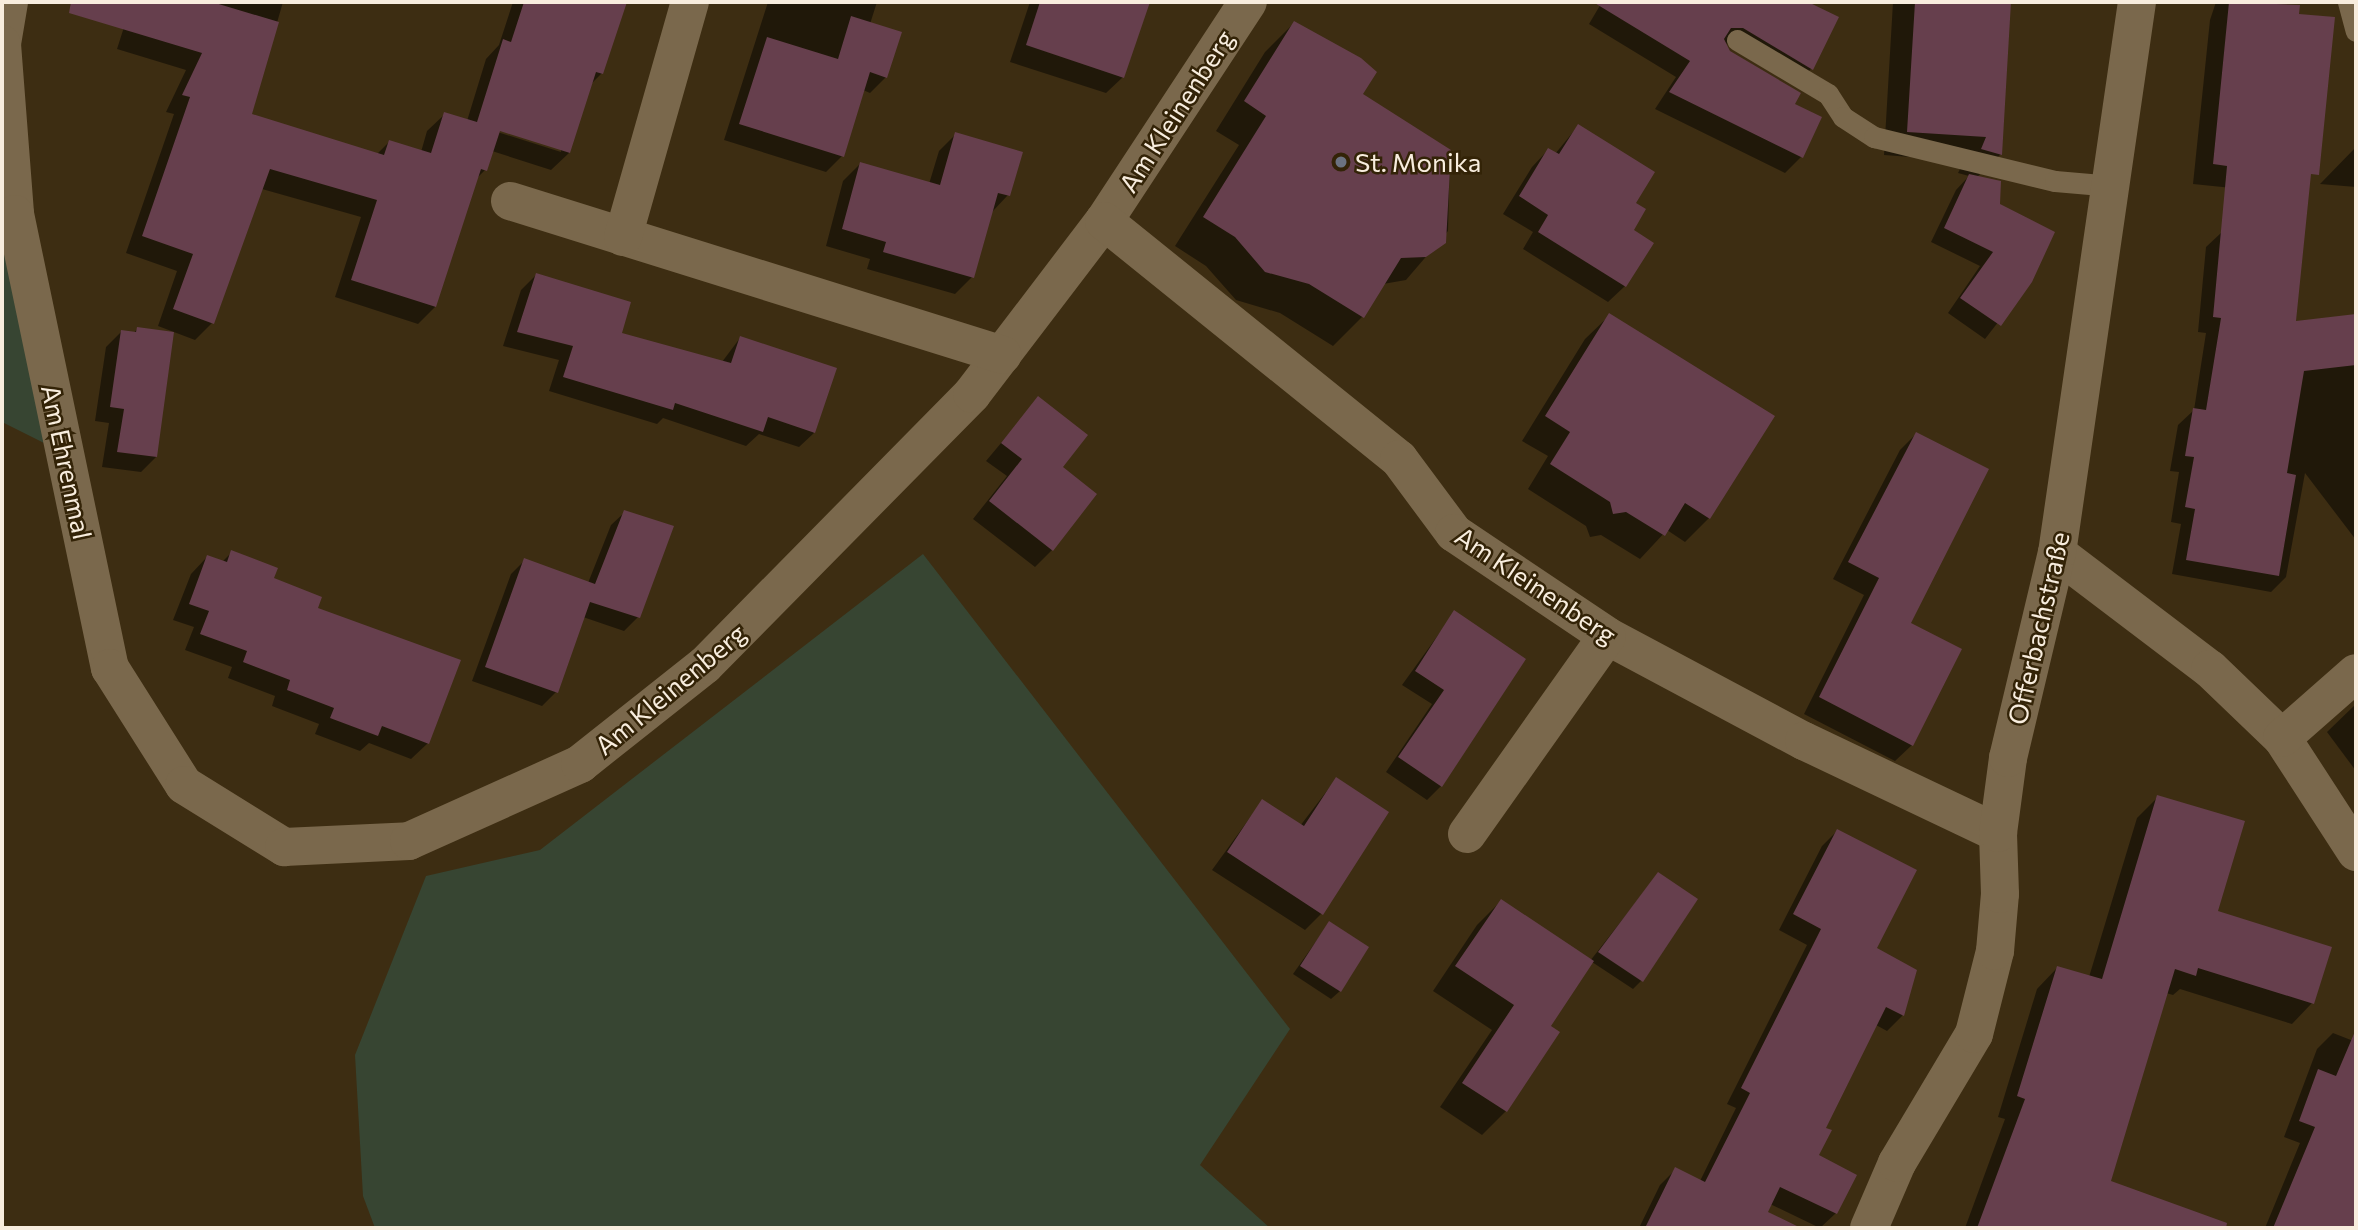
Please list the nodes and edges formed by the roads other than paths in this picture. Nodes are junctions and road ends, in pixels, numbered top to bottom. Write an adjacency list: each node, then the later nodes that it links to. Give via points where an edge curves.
1 (9, 2): 19 (street, Am Ehrenmal, via 2,44 15,214 110,668 184,785)
2 (690, 2): 11 (street)
3 (1248, 2): 10 (street, Am Kleinenberg)
4 (2137, 2): 8 (street, Offerbachstraße)
5 (2348, 2): 6 (lane)
6 (2356, 31)
7 (1737, 40): 8 (lane, via 1828,94 1843,117 1874,137 2055,181)
8 (2113, 186): 13 (street, Offerbachstraße)
9 (510, 201): 11 (street)
10 (1104, 221): 12 (street, Am Kleinenberg); 14 (street, Am Kleinenberg, via 1399,459 1454,533)
11 (623, 237): 12 (street)
12 (1003, 355): 19 (street, Am Kleinenberg, via 834,538 705,665 580,764 409,841)
13 (2057, 553): 16 (street, via 2210,669); 17 (street, Offerbachstraße, via 2008,758)
14 (1607, 636): 17 (street, Am Kleinenberg, via 1804,741); 18 (street)
15 (2356, 673): 16 (street)
16 (2282, 738): 20 (street)
17 (1998, 833): 21 (street, Offerbachstraße, via 2000,894 1995,951 1974,1034 1897,1163)
18 (1466, 834)
19 (284, 848)
20 (2356, 852)
21 (1870, 1228)

